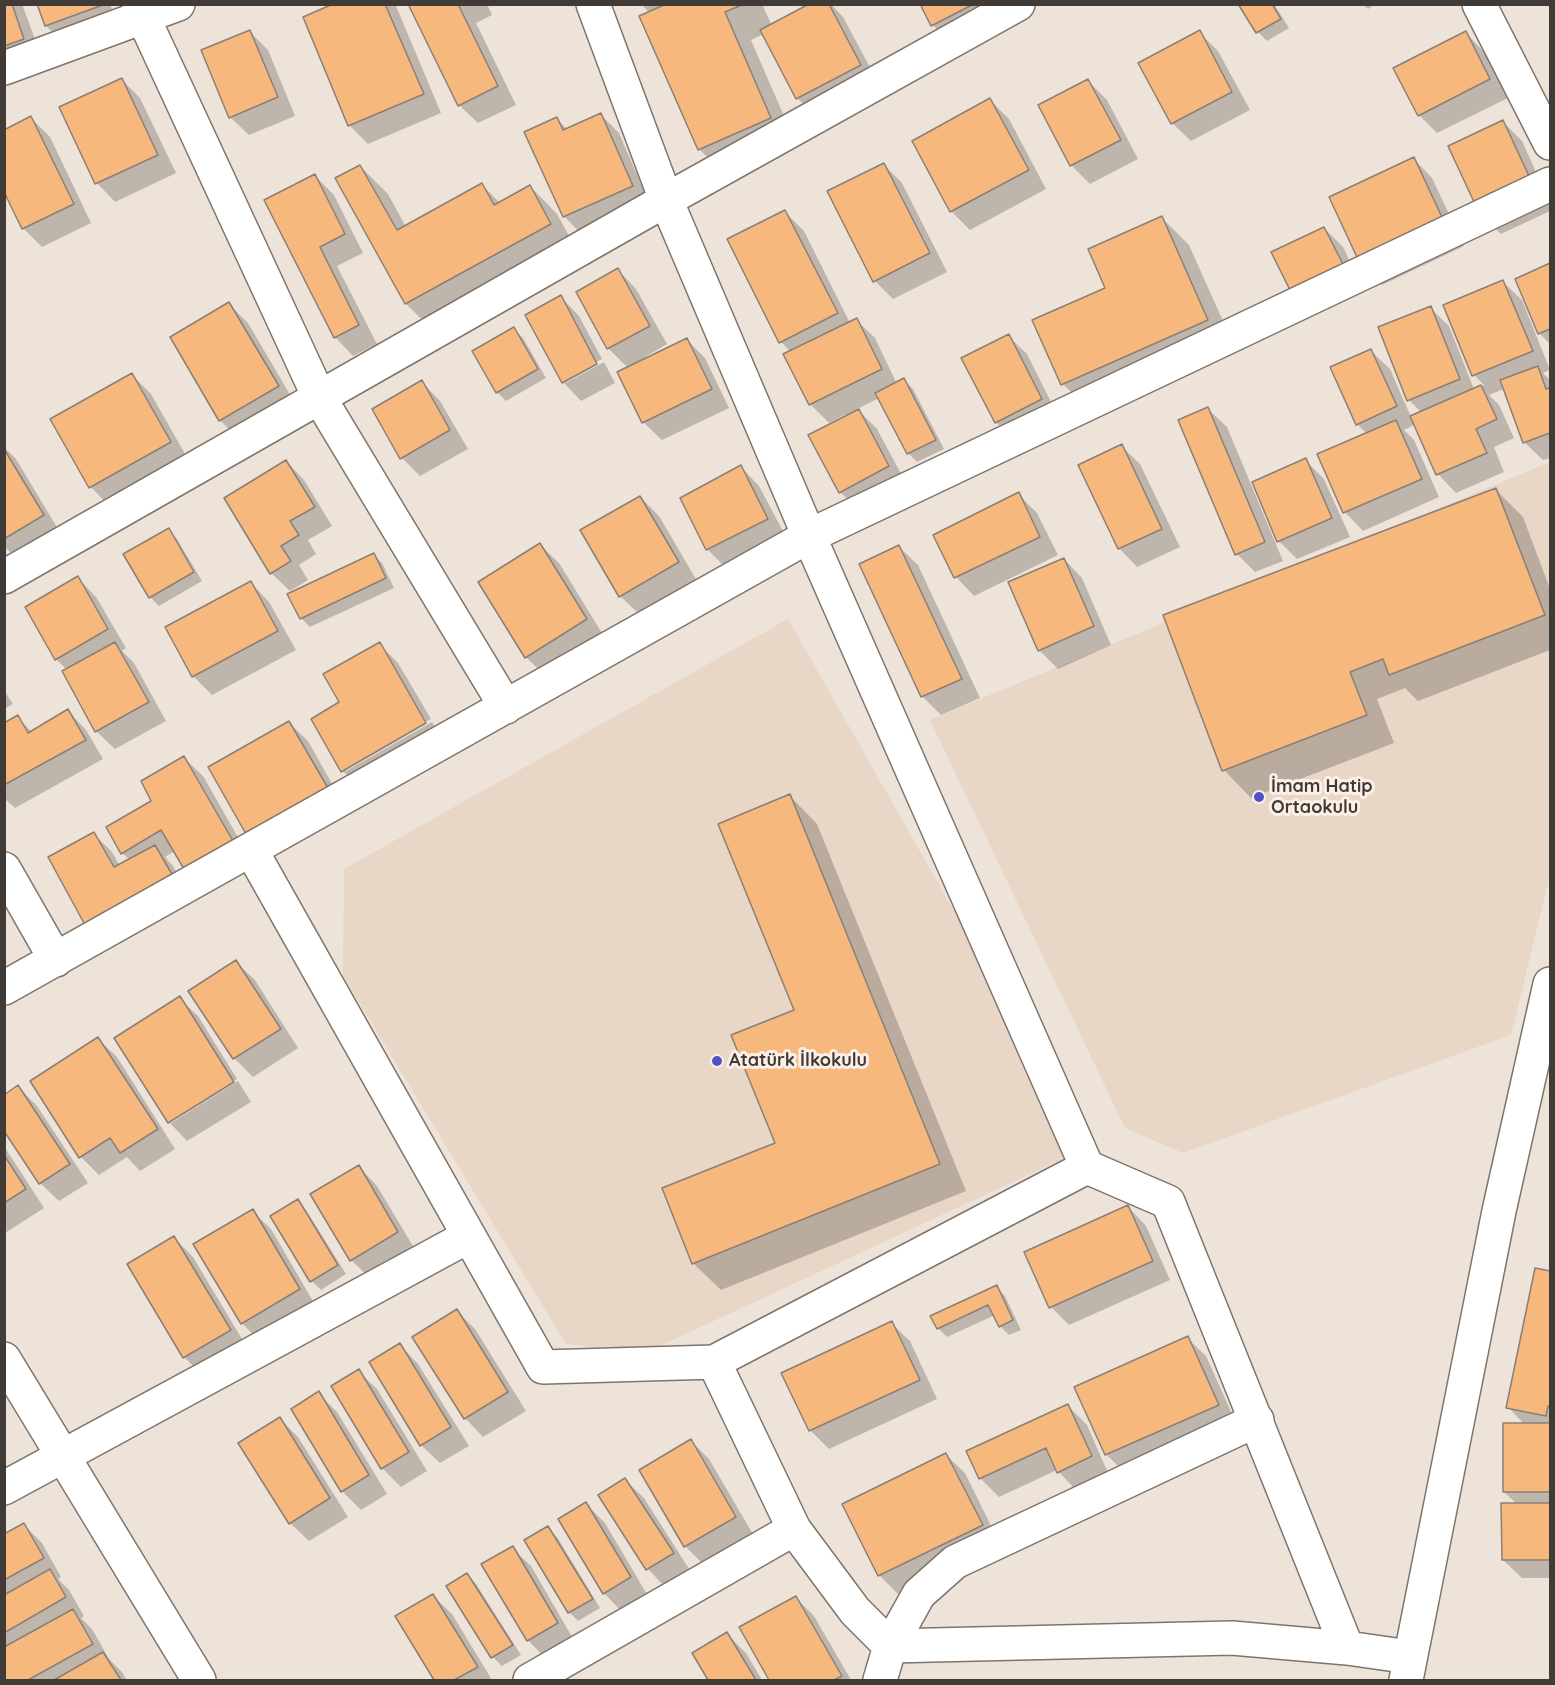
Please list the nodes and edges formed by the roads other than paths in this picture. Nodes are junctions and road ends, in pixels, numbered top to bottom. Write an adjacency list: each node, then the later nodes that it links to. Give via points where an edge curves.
1 (178, 4): 5 (street)
2 (593, 4): 9 (street)
3 (1018, 4): 9 (street)
4 (1479, 4): 7 (street)
5 (141, 11): 6 (street); 10 (street)
6 (4, 68)
7 (1551, 143)
8 (1551, 184): 11 (street)
9 (666, 200): 10 (street); 11 (street)
10 (319, 398): 12 (street); 13 (street)
11 (810, 536): 13 (street); 19 (street)
12 (4, 577)
13 (506, 707): 14 (street)
14 (251, 850): 16 (street); 20 (street)
15 (4, 869): 16 (street)
16 (56, 960): 18 (street)
17 (1551, 984): 29 (street, via 1499,1211)
18 (4, 988)
19 (1087, 1167): 22 (street); 23 (street, via 1168,1202)
20 (469, 1236): 22 (street, via 543,1367); 24 (street)
21 (4, 1359): 24 (street)
22 (714, 1362): 26 (street)
23 (1257, 1420): 27 (street, via 955,1562 919,1594); 28 (street)
24 (64, 1455): 25 (street); 30 (street)
25 (4, 1488)
26 (794, 1529): 27 (street, via 855,1611); 31 (street)
27 (890, 1646): 28 (street, via 1232,1638); 32 (street)
28 (1347, 1648): 29 (street)
29 (1408, 1669)
30 (199, 1680)
31 (530, 1680)
32 (880, 1680)

